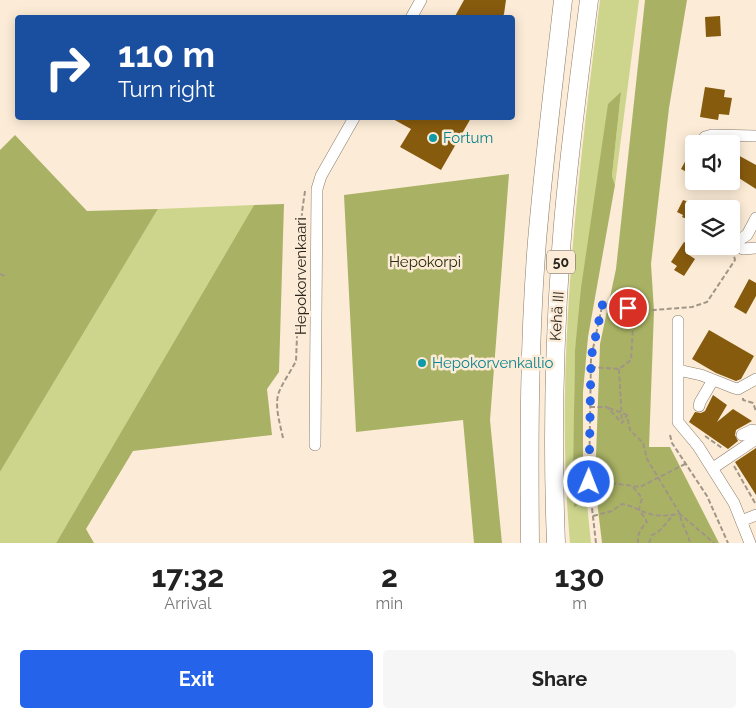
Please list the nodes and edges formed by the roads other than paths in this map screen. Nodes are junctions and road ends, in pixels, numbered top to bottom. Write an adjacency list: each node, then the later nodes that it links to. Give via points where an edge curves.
1 (420, 0): 4 (street)
2 (563, 0): 23 (highway, Kehä III / 50, via 544,168 533,309)
3 (589, 0): 24 (highway, Kehä III / 50, via 562,236 555,344)
4 (412, 15)
5 (353, 120): 19 (street, Hepokorvenkaari, via 317,189)
6 (740, 136): 7 (street)
7 (756, 136)
8 (756, 218): 9 (street, via 747,235 734,243 743,249)
9 (756, 248)
10 (678, 320): 11 (street)
11 (678, 370): 14 (street); 20 (street, via 678,422)
12 (746, 371): 13 (street)
13 (756, 378): 14 (street, via 738,389)
14 (713, 380): 15 (street)
15 (699, 406)
16 (756, 431): 17 (street)
17 (742, 435)
18 (756, 440): 20 (street)
19 (315, 444)
20 (713, 468): 22 (street)
21 (756, 515): 22 (street)
22 (742, 522): 25 (street)
23 (530, 543)
24 (556, 543)
25 (750, 543)

